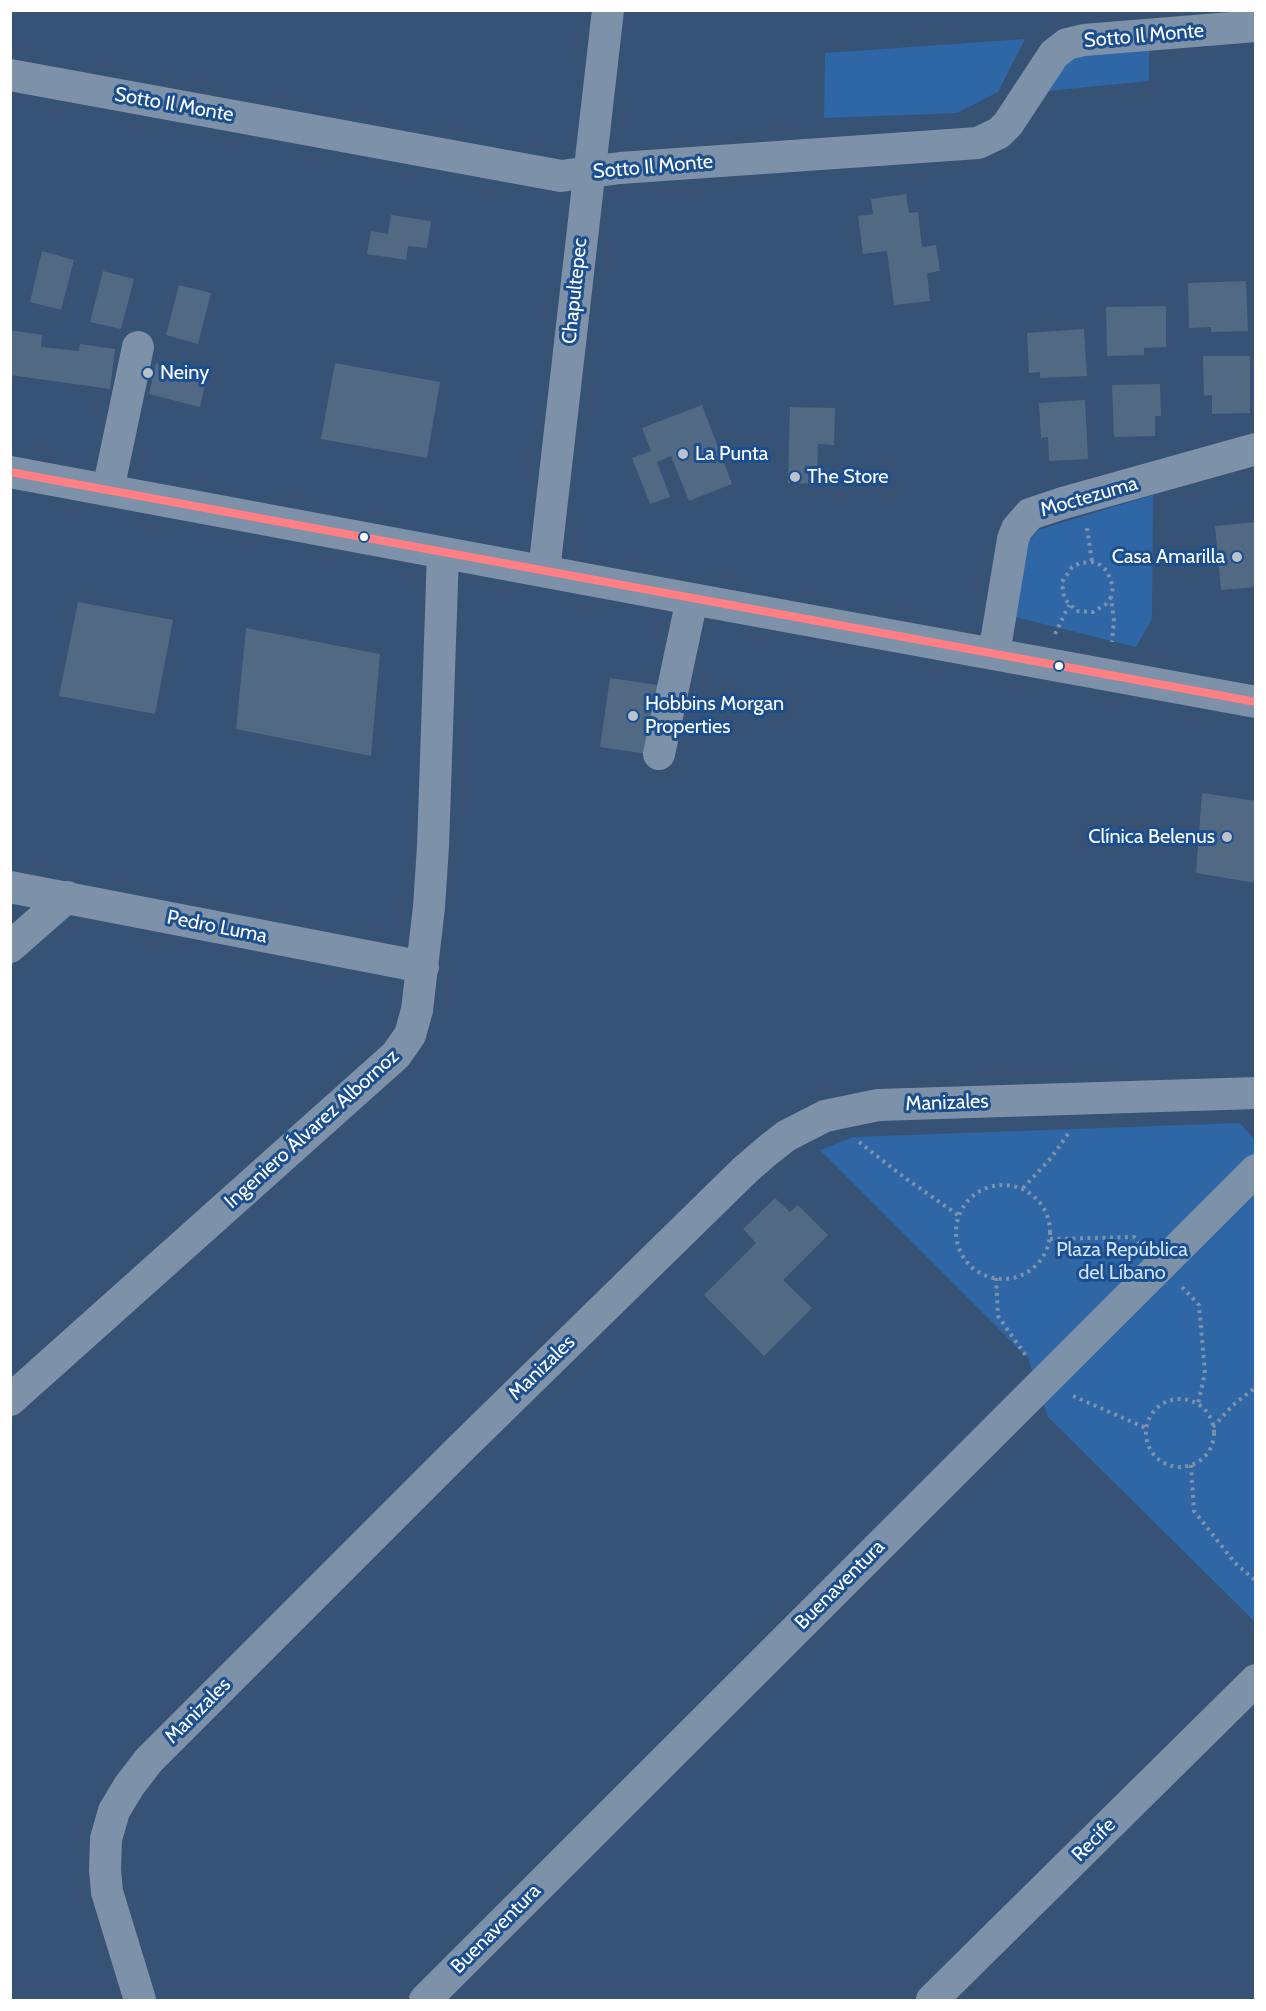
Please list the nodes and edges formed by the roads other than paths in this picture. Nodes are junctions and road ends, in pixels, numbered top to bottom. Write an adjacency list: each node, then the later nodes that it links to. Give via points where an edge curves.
1 (608, 10): 4 (street, Chapultepec)
2 (1256, 26): 4 (street, Sotto Il Monte, via 1067,44 1054,54 1008,124 978,143)
3 (10, 75): 4 (street, Sotto Il Monte, via 561,176)
4 (588, 173): 10 (street, Chapultepec)
5 (138, 346): 8 (street)
6 (1256, 449): 12 (street, Moctezuma, via 1030,514 1014,539)
7 (10, 472): 8 (street)
8 (108, 490): 9 (street)
9 (443, 553): 10 (street); 18 (street, Ingeniero Álvarez Albornoz, via 433,846)
10 (544, 571): 11 (street)
11 (692, 599): 12 (street); 14 (street)
12 (994, 654): 13 (street)
13 (1256, 702)
14 (658, 754)
15 (10, 887): 16 (street, Pedro Luma)
16 (67, 897): 17 (street); 18 (street, Pedro Luma)
17 (10, 947)
18 (423, 967): 21 (street, Ingeniero Álvarez Albornoz, via 415,1023 396,1055)
19 (1256, 1093): 23 (street, Manizales, via 878,1105 825,1116 786,1136 745,1170 457,1452 149,1760 129,1785 114,1811 106,1839 105,1870 107,1892)
20 (1256, 1170): 24 (street, Buenaventura)
21 (10, 1400)
22 (1256, 1680): 25 (street, Recife)
23 (140, 2001)
24 (425, 2001)
25 (932, 2001)

